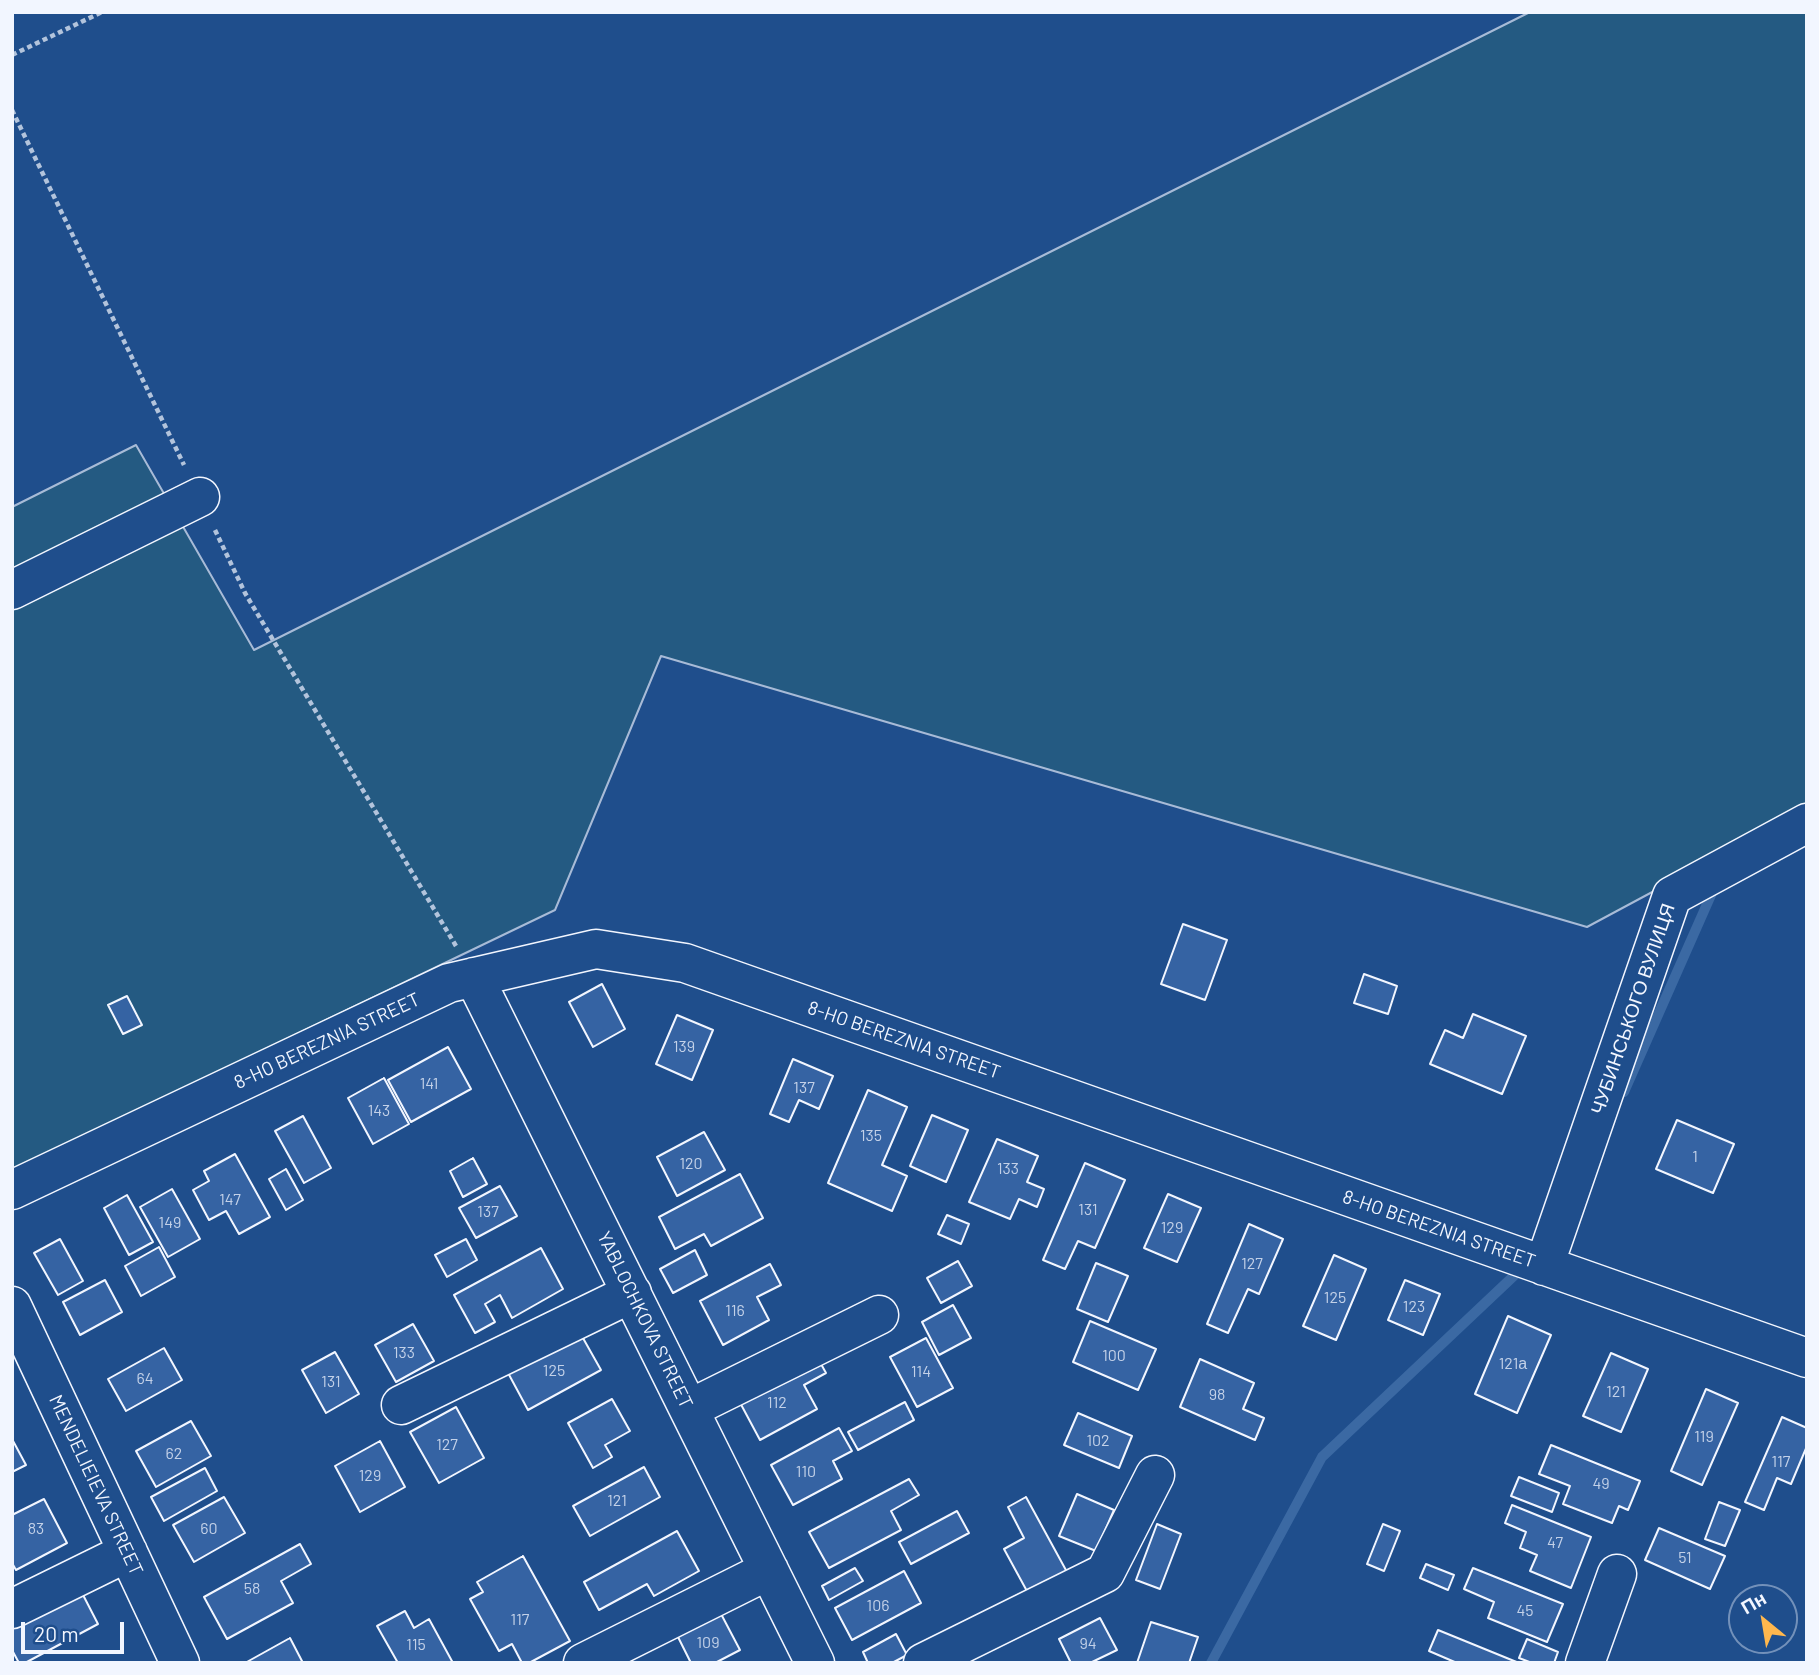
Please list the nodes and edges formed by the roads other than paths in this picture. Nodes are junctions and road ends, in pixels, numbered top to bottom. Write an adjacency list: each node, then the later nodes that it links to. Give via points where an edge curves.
1 (200, 497): 2 (street)
2 (12, 590)
3 (1807, 823): 6 (street, ЧУБИНСЬКОГО ВУЛИЦЯ, via 1672,896)
4 (474, 977): 5 (street, 8-HO BEREZNIA STREET, via 449,983); 6 (street, 8-HO BEREZNIA STREET, via 596,948 685,963); 7 (street, YABLOCHKOVA STREET)
5 (12, 1190)
6 (1544, 1266): 10 (street, 8-HO BEREZNIA STREET)
7 (632, 1293): 11 (street); 12 (street, YABLOCHKOVA STREET)
8 (12, 1306): 14 (street, MENDELIEIEVA STREET)
9 (879, 1315): 12 (street)
10 (1807, 1359)
11 (401, 1405)
12 (689, 1409): 15 (street, YABLOCHKOVA STREET)
13 (1155, 1475): 21 (street, via 1105,1573)
14 (128, 1552): 17 (street); 18 (street, MENDELIEIEVA STREET)
15 (769, 1570): 19 (street); 20 (street, YABLOCHKOVA STREET)
16 (1617, 1574): 22 (street)
17 (12, 1609)
18 (180, 1663)
19 (583, 1663)
20 (814, 1663)
21 (923, 1663)
22 (1585, 1663)

